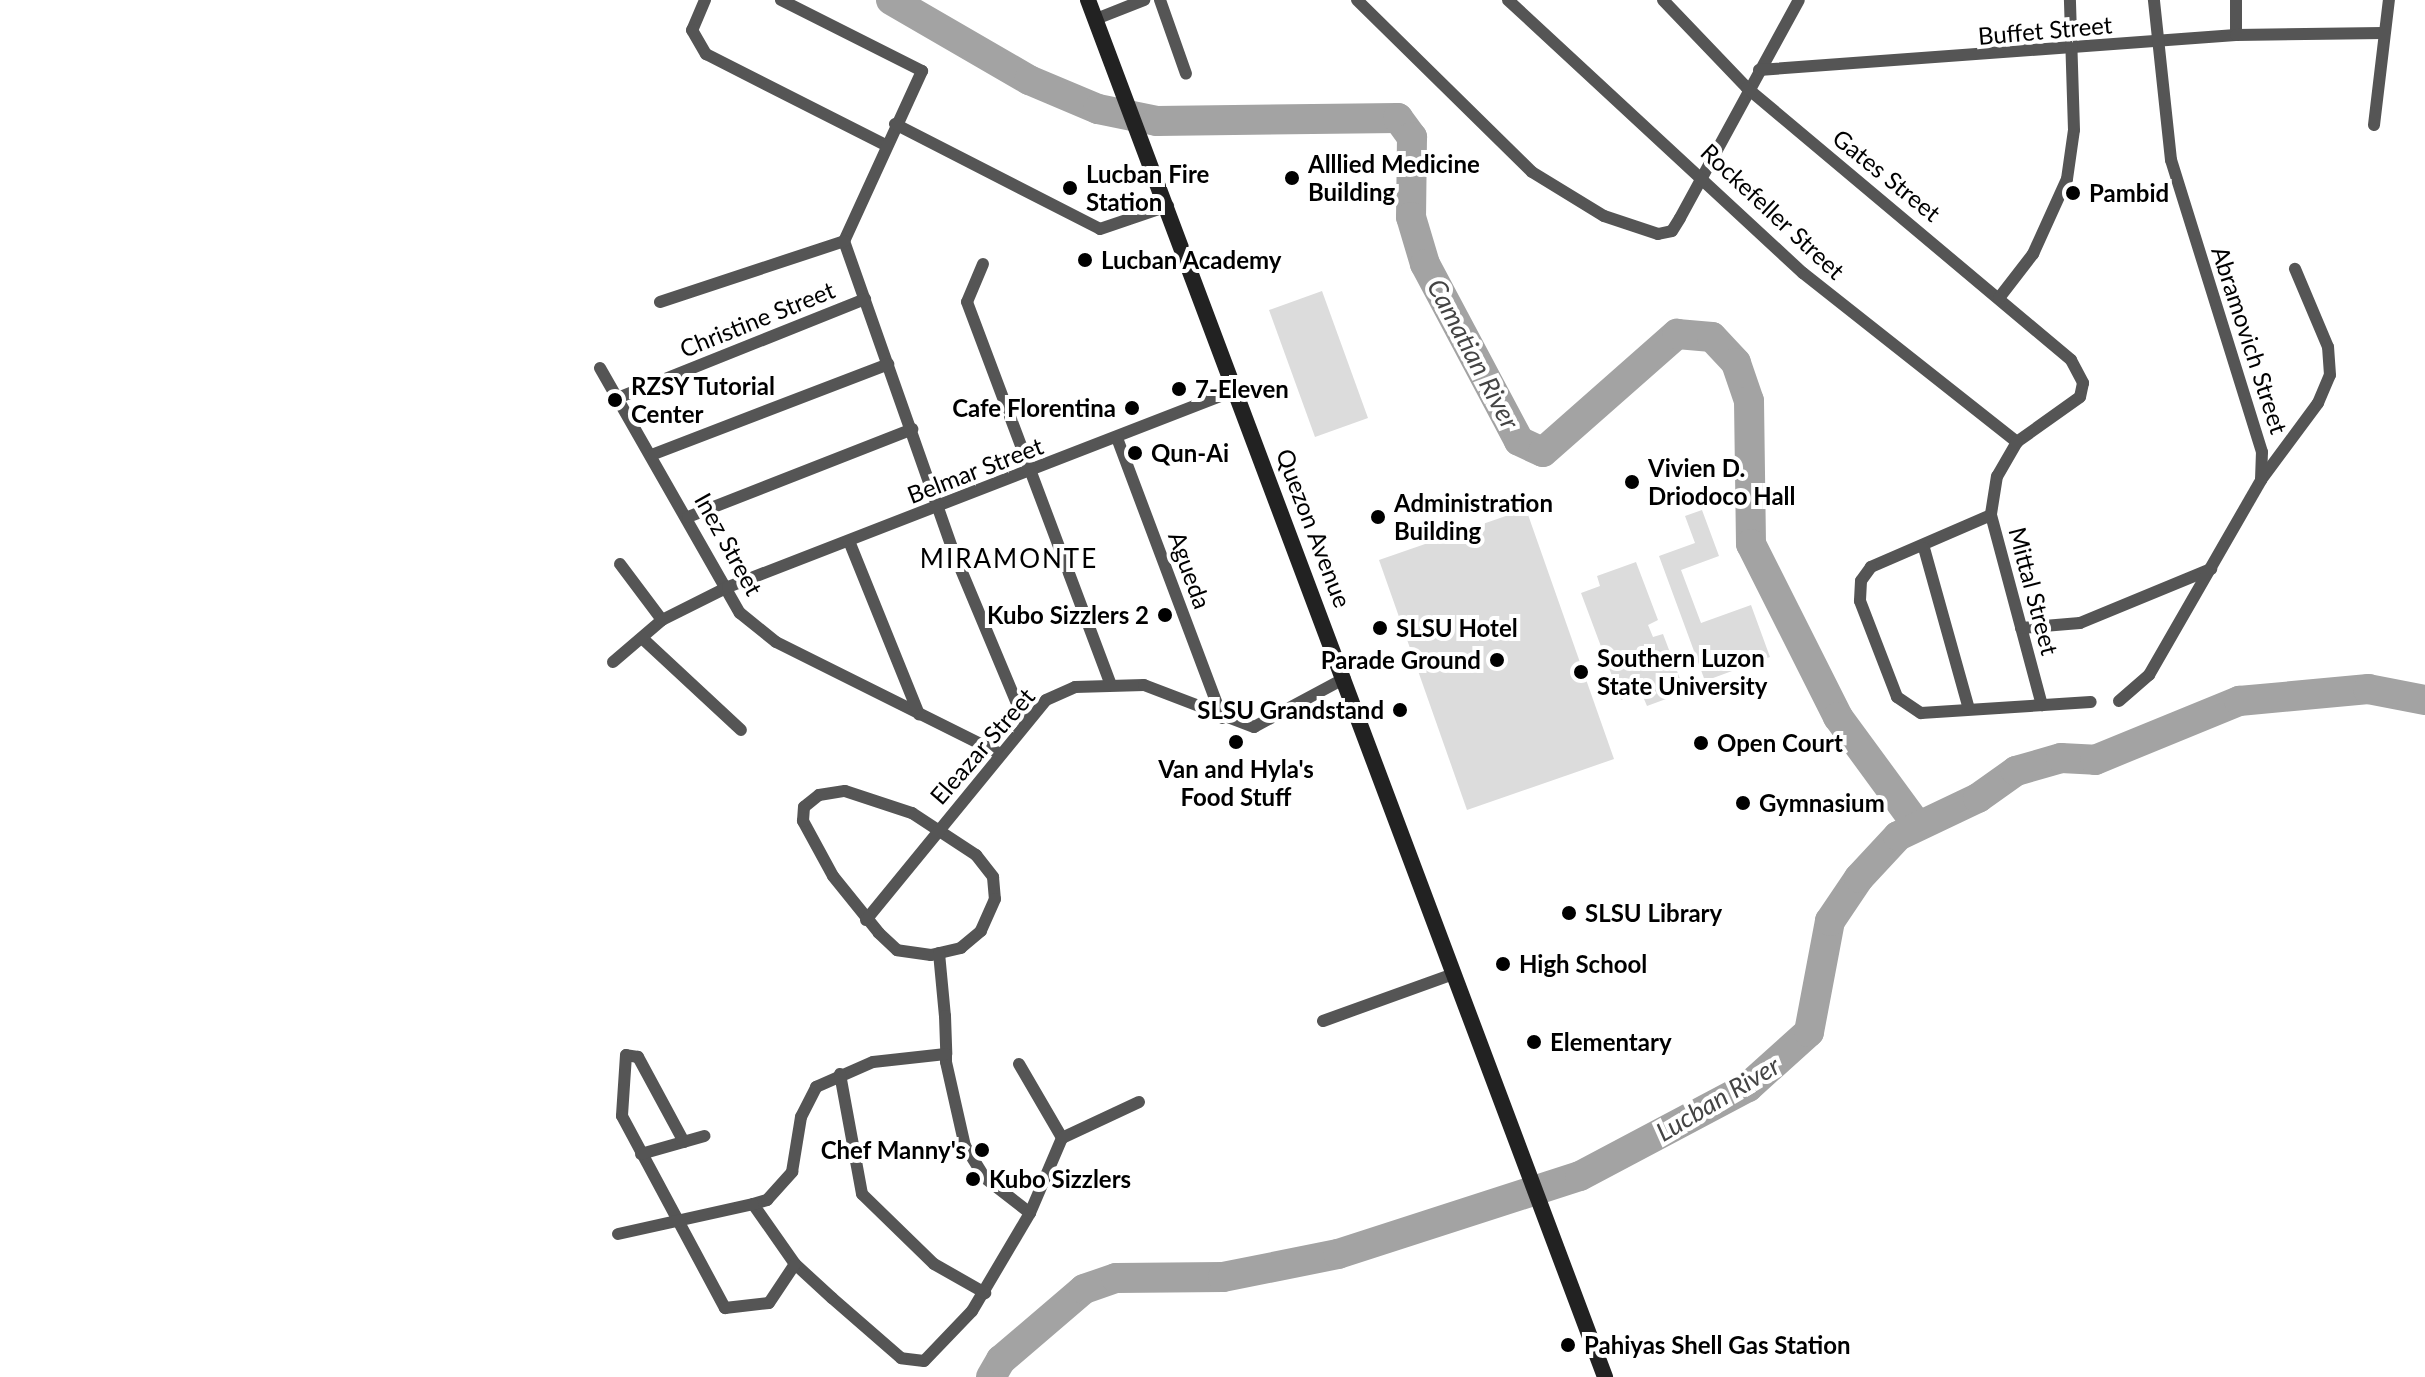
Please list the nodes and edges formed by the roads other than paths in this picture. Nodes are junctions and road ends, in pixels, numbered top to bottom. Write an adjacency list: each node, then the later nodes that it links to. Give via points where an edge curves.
1 (705, 0): 24 (street, via 692,30 706,54)
2 (781, 0): 22 (street, via 922,71)
3 (1088, 0): 14 (main road, Quezon Avenue)
4 (1144, 0): 14 (street)
5 (1160, 0): 20 (street)
6 (1357, 0): 25 (street, via 1532,172 1604,216 1658,234 1672,231)
7 (1508, 0): 25 (street, Rockefeller Street)
8 (1663, 0): 21 (street, Gates Street)
9 (1799, 0): 19 (street)
10 (2070, 0): 18 (street)
11 (2154, 0): 17 (street, Abramovich Street)
12 (2236, 0): 16 (street)
13 (2389, 0): 15 (street)
14 (1096, 19): 26 (main road, Quezon Avenue)
15 (2383, 33): 16 (street, Buffet Street); 23 (street)
16 (2236, 35): 17 (street, Buffet Street)
17 (2153, 41): 18 (street, Buffet Street); 43 (street, Abramovich Street, via 2171,160 2262,452)
18 (2069, 53): 19 (street, Buffet Street); 30 (street, via 2074,130 2067,179 2033,254)
19 (1759, 70): 21 (street)
20 (1186, 74)
21 (1747, 88): 25 (street); 30 (street, Gates Street)
22 (895, 124): 24 (street); 26 (street, via 1100,229)
23 (2374, 125)
24 (885, 145): 27 (street)
25 (1703, 176): 40 (street, Rockefeller Street, via 1803,273)
26 (1168, 206): 36 (main road, Quezon Avenue)
27 (844, 241): 31 (street); 32 (street)
28 (983, 264): 42 (street, via 967,302)
29 (2295, 269): 43 (street, via 2328,347 2330,375 2318,403)
30 (1999, 298): 35 (street, Gates Street, via 2071,360)
31 (865, 299): 33 (street); 37 (street, Christine Street)
32 (660, 302)
33 (888, 364): 38 (street); 41 (street)
34 (600, 368): 37 (street, Inez Street)
35 (2083, 383): 40 (street, Mittal Street, via 2080,397)
36 (1236, 390): 39 (street, Belmar Street); 56 (main road, Quezon Avenue)
37 (620, 397): 41 (street, Inez Street)
38 (912, 429): 44 (street); 46 (street)
39 (1117, 438): 42 (street, Belmar Street); 63 (street, Agueda)
40 (2017, 442): 45 (street, Mittal Street, via 1997,476)
41 (654, 454): 46 (street, Inez Street)
42 (1033, 472): 44 (street, Belmar Street); 57 (street)
43 (2261, 480): 50 (street)
44 (937, 508): 47 (street, Belmar Street); 64 (street)
45 (1991, 515): 48 (street); 53 (street, Mittal Street)
46 (688, 517): 51 (street, Inez Street)
47 (849, 541): 51 (street, Belmar Street); 62 (street)
48 (1924, 548): 61 (street); 61 (street, via 1871,567 1861,581 1860,601 1897,697 1921,713)
49 (620, 564): 52 (street)
50 (2211, 569): 53 (street, via 2080,623); 58 (street, via 2149,675)
51 (728, 587): 52 (street, Belmar Street); 62 (street, Inez Street, via 740,613 776,642)
52 (662, 620): 54 (street, Belmar Street)
53 (2021, 628): 60 (street, Mittal Street)
54 (642, 638): 55 (street, Belmar Street); 65 (street)
55 (613, 662)
56 (1345, 678): 63 (street, Eleazar Street, via 1254,727); 70 (main road, Quezon Avenue)
57 (1110, 682): 63 (street, Eleazar Street, via 1181,696); 64 (street, Eleazar Street, via 1046,700)
58 (2119, 701)
59 (2091, 702): 60 (street)
60 (2042, 705): 61 (street)
61 (1969, 709)
62 (919, 714): 66 (street, Inez Street)
63 (1222, 718)
64 (1025, 723): 66 (street, Eleazar Street)
65 (741, 730)
66 (999, 753): 67 (street, Eleazar Street)
67 (939, 831): 68 (street, Eleazar Street); 68 (street, via 877,798 845,791 804,807 810,837); 69 (street, via 976,855 993,877 995,899 981,931 961,948)
68 (866, 920): 69 (street, via 897,950)
69 (939, 953): 72 (street)
70 (1451, 975): 71 (street); 86 (main road, Quezon Avenue)
71 (1323, 1021)
72 (946, 1054): 74 (street); 81 (street, via 965,1146 985,1178)
73 (1019, 1064): 77 (street)
74 (840, 1074): 80 (street, via 806,1102 792,1172 767,1200); 85 (street, via 862,1194 934,1264)
75 (1139, 1102): 77 (street)
76 (704, 1136): 78 (street)
77 (1062, 1138): 81 (street)
78 (684, 1142): 79 (street); 79 (street, via 638,1057 626,1055 619,1099)
79 (641, 1154): 82 (street)
80 (753, 1204): 82 (street); 84 (street)
81 (1030, 1213): 85 (street)
82 (680, 1217): 83 (street); 84 (street, via 725,1308 769,1303)
83 (618, 1234)
84 (795, 1264): 85 (street, via 901,1358 924,1361)
85 (985, 1293)
86 (1605, 1377)

